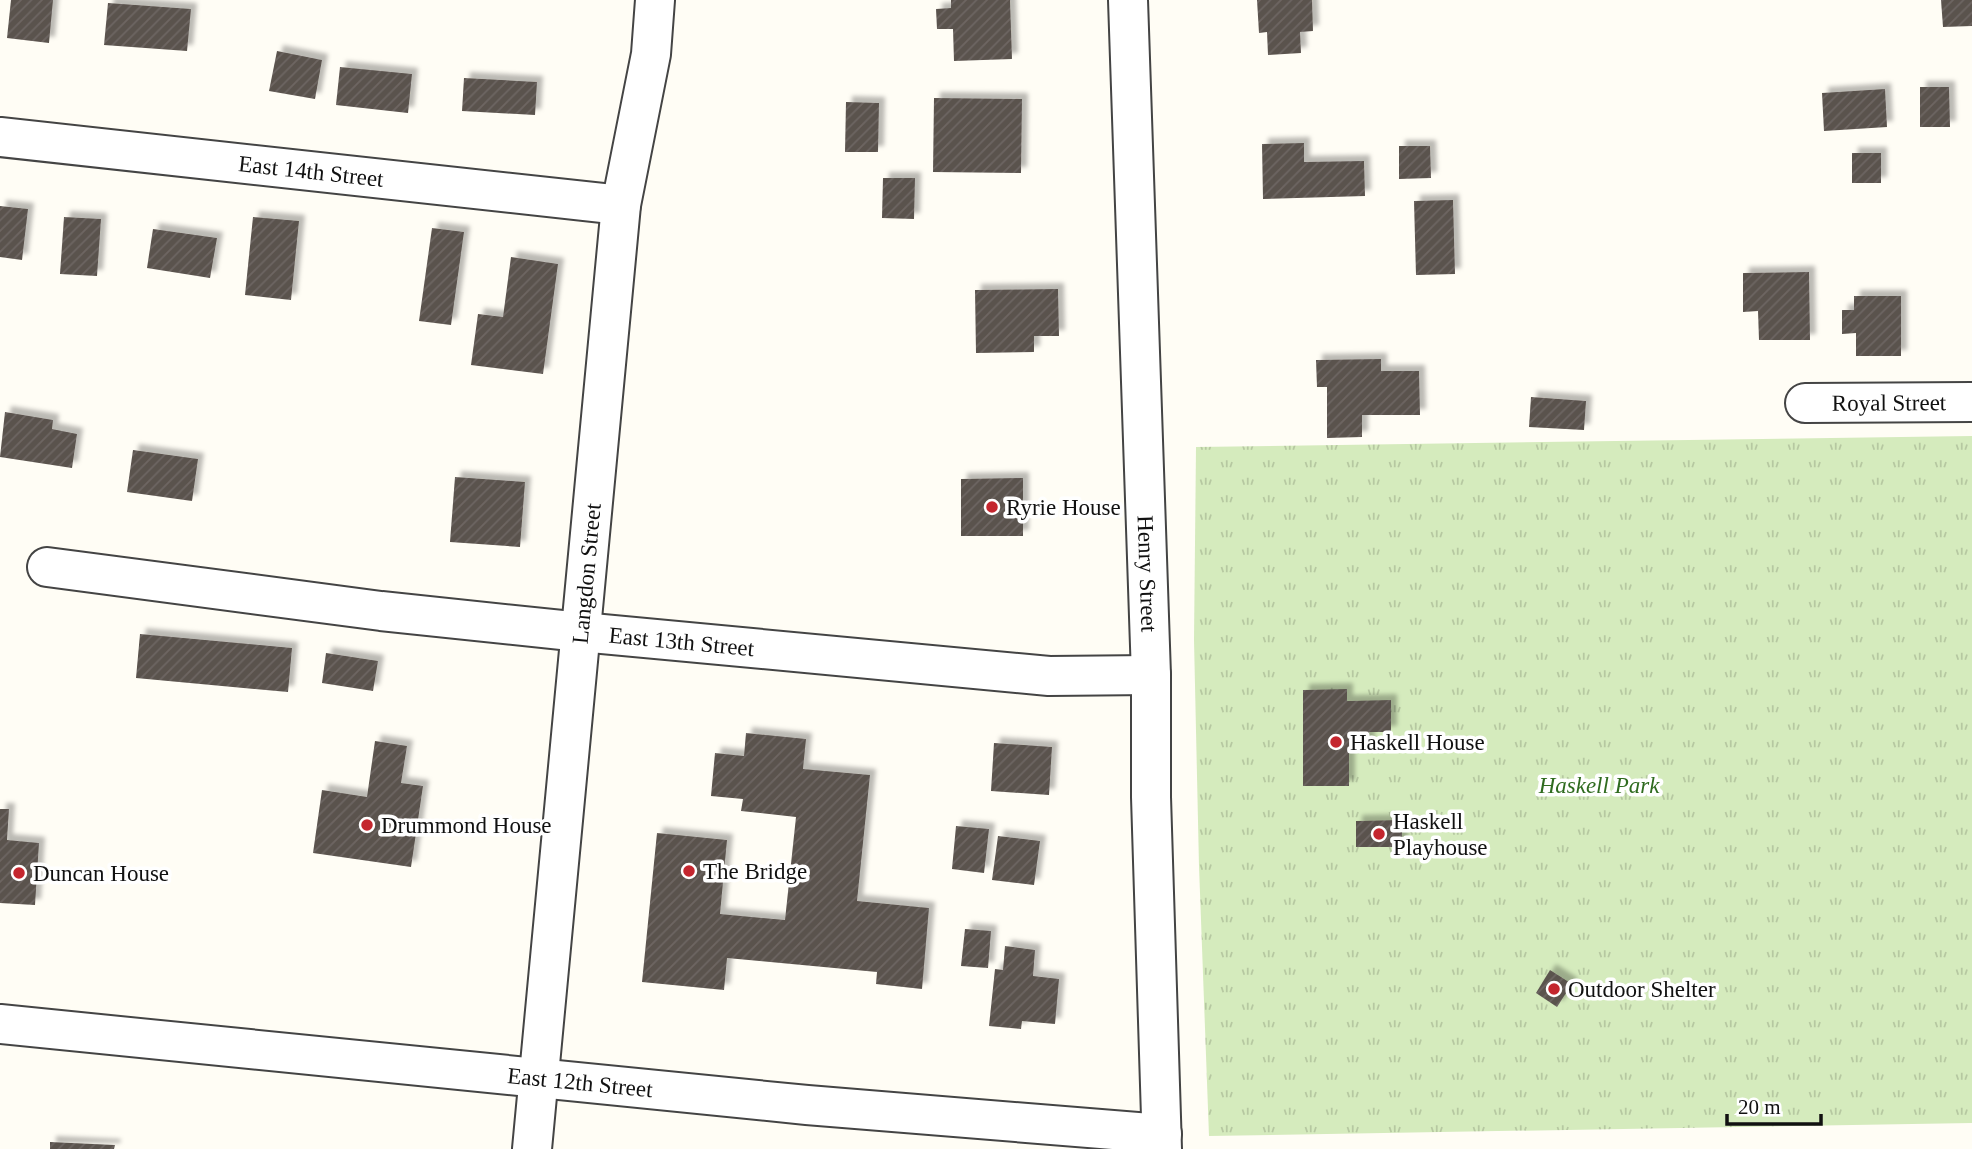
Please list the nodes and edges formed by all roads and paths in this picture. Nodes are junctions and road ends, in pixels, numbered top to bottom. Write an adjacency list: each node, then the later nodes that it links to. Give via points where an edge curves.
1 (655, 0): 4 (street, Langdon Street, via 651,54)
2 (1128, 0): 9 (street, Henry Street)
3 (0, 137): 4 (street, East 14th Street)
4 (621, 205): 8 (street, Langdon Street)
5 (1972, 402): 6 (street, Royal Street)
6 (1805, 403)
7 (47, 566): 8 (street, East 13th Street, via 381,611)
8 (581, 632): 9 (street, East 13th Street, via 1049,676); 11 (street, Langdon Street)
9 (1150, 675): 12 (street, Henry Street)
10 (0, 1024): 11 (street, East 12th Street)
11 (540, 1079): 12 (street, East 12th Street); 13 (street, Langdon Street)
12 (1162, 1142)
13 (533, 1149)

